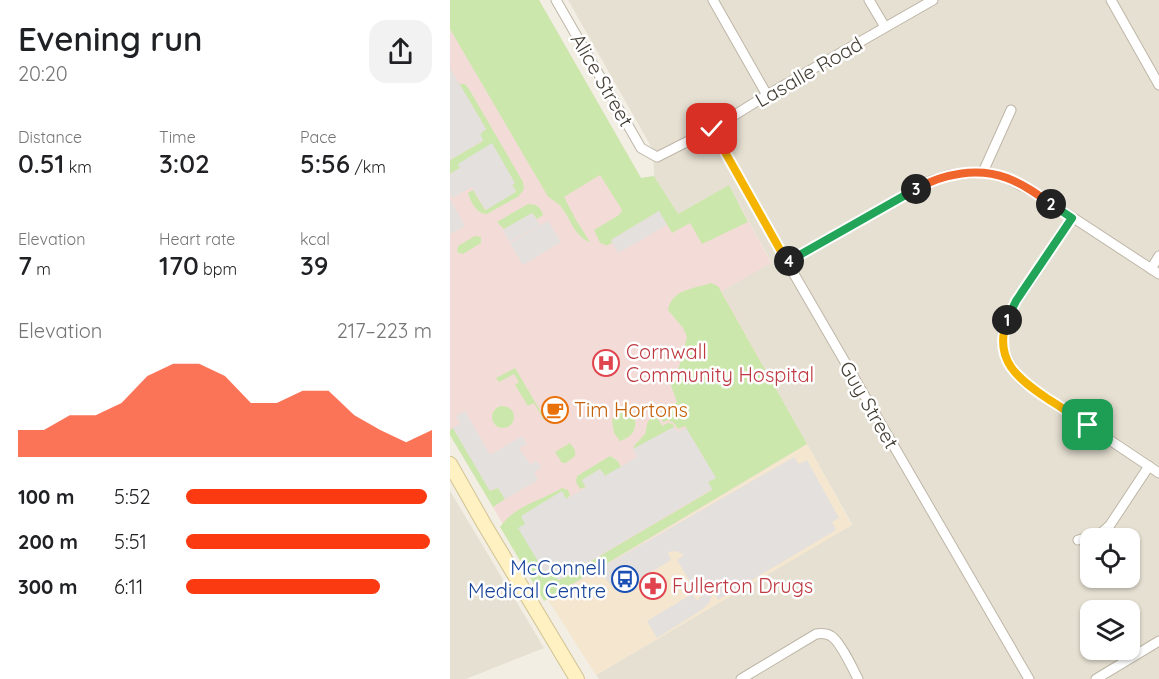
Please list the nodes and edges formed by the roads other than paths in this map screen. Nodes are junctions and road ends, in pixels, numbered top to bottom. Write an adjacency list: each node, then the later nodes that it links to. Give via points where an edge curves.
1 (556, 0): 11 (street, Alice Street, via 641,148)
2 (712, 0): 8 (street)
3 (869, 0): 6 (street)
4 (933, 0): 6 (street, Lasalle Road)
5 (1111, 0): 7 (street)
6 (885, 27): 8 (street, Lasalle Road)
7 (1159, 85)
8 (767, 95): 10 (street, Lasalle Road)
9 (1011, 110): 12 (street)
10 (712, 129): 11 (street, Lasalle Road, via 657,157); 15 (street, Guy Street)
11 (653, 155)
12 (982, 172): 13 (street, via 1014,181); 15 (street, via 930,181)
13 (1072, 218): 16 (street); 18 (street, via 1006,321 1005,355 1026,384)
14 (1159, 256): 16 (street)
15 (787, 262): 25 (street, Guy Street)
16 (1155, 272)
17 (450, 464): 22 (main road)
18 (1149, 466): 19 (street); 20 (street, via 1110,525 1100,534)
19 (1159, 473)
20 (1078, 540)
21 (1159, 641): 26 (street)
22 (577, 679)
23 (741, 679): 24 (street, via 823,633 836,639)
24 (858, 679)
25 (1029, 679)
26 (1096, 679)

